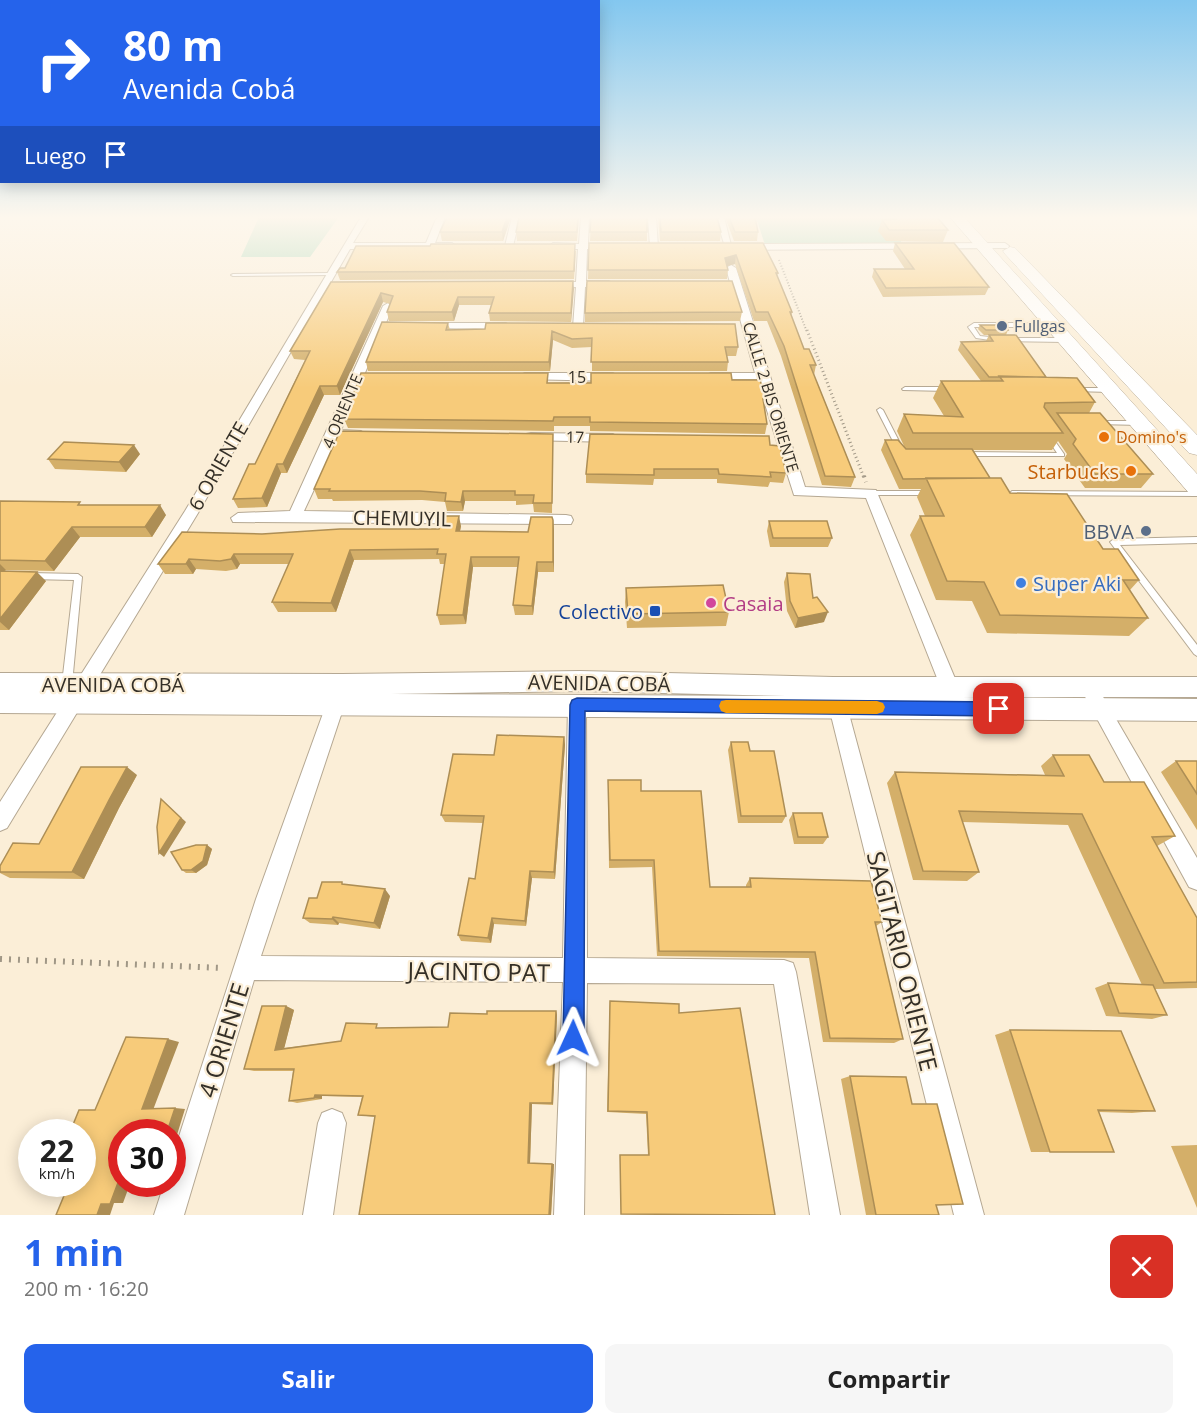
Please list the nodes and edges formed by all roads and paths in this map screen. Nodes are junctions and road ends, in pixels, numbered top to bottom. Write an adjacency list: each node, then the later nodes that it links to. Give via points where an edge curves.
1 (233, 274): 8 (lane)
2 (333, 274): 8 (street, 6 ORIENTE)
3 (582, 274): 10 (street)
4 (731, 274): 22 (street, CALLE 2 BIS ORIENTE, via 730,284)
5 (785, 274): 40 (path)
6 (1013, 274): 13 (highway)
7 (1031, 274): 19 (highway)
8 (329, 281): 54 (street, 6 ORIENTE, via 191,513)
9 (535, 285): 10 (street)
10 (582, 285): 11 (street); 16 (street)
11 (618, 285)
12 (388, 306): 32 (street, 4 ORIENTE, via 384,326)
13 (1052, 325): 17 (highway); 17 (lane, via 971,327 983,339)
14 (414, 326): 15 (street)
15 (519, 326)
16 (578, 327)
17 (1065, 340): 18 (highway)
18 (1084, 360): 19 (highway); 27 (highway)
19 (1113, 360): 36 (highway)
20 (620, 376): 23 (street, 15)
21 (703, 376): 22 (street)
22 (762, 376): 40 (street, CALLE 2 BIS ORIENTE, via 776,440 799,492)
23 (516, 377)
24 (905, 389): 25 (lane)
25 (951, 389)
26 (1065, 390): 27 (lane)
27 (1111, 390): 30 (highway)
28 (880, 410): 37 (lane)
29 (1090, 423): 30 (lane)
30 (1140, 423): 39 (highway)
31 (1045, 431): 38 (lane, via 1062,454)
32 (333, 434): 33 (street); 44 (street, 4 ORIENTE)
33 (380, 435)
34 (522, 437): 35 (street, 17)
35 (629, 438)
36 (1197, 448)
37 (902, 454)
38 (959, 454)
39 (1197, 488)
40 (871, 493): 41 (lane); 52 (street)
41 (941, 493)
42 (1000, 494): 43 (lane)
43 (1197, 494)
44 (295, 516): 45 (street, CHEMUYIL); 46 (street, CHEMUYIL)
45 (238, 518)
46 (566, 520)
47 (1197, 540): 49 (lane, via 1114,542)
48 (18, 575): 54 (lane, via 78,577)
49 (1197, 651)
50 (0, 683): 54 (main road, AVENIDA COBÁ)
51 (1197, 687): 53 (main road, AVENIDA COBÁ)
52 (950, 688): 53 (main road, AVENIDA COBÁ); 56 (main road, AVENIDA COBÁ)
53 (1089, 688): 60 (street)
54 (76, 690): 55 (main road, AVENIDA COBÁ); 57 (main road, AVENIDA COBÁ); 61 (street, 6 ORIENTE)
55 (338, 694): 56 (main road, AVENIDA COBÁ, via 580,681); 58 (main road, AVENIDA COBÁ); 64 (street, 4 ORIENTE)
56 (835, 697): 58 (main road, AVENIDA COBÁ); 60 (main road, AVENIDA COBÁ); 71 (street, SAGITARIO ORIENTE)
57 (0, 702)
58 (577, 705): 65 (street)
59 (1197, 710): 60 (main road, AVENIDA COBÁ)
60 (1102, 711): 62 (street)
61 (0, 821)
62 (1197, 879)
63 (0, 959): 64 (path)
64 (245, 968): 65 (street, JACINTO PAT); 67 (street, 4 ORIENTE)
65 (575, 972): 69 (street); 70 (street, JACINTO PAT, via 784,972)
66 (332, 1124): 68 (street)
67 (169, 1215)
68 (318, 1215)
69 (569, 1215)
70 (825, 1215)
71 (969, 1215)

